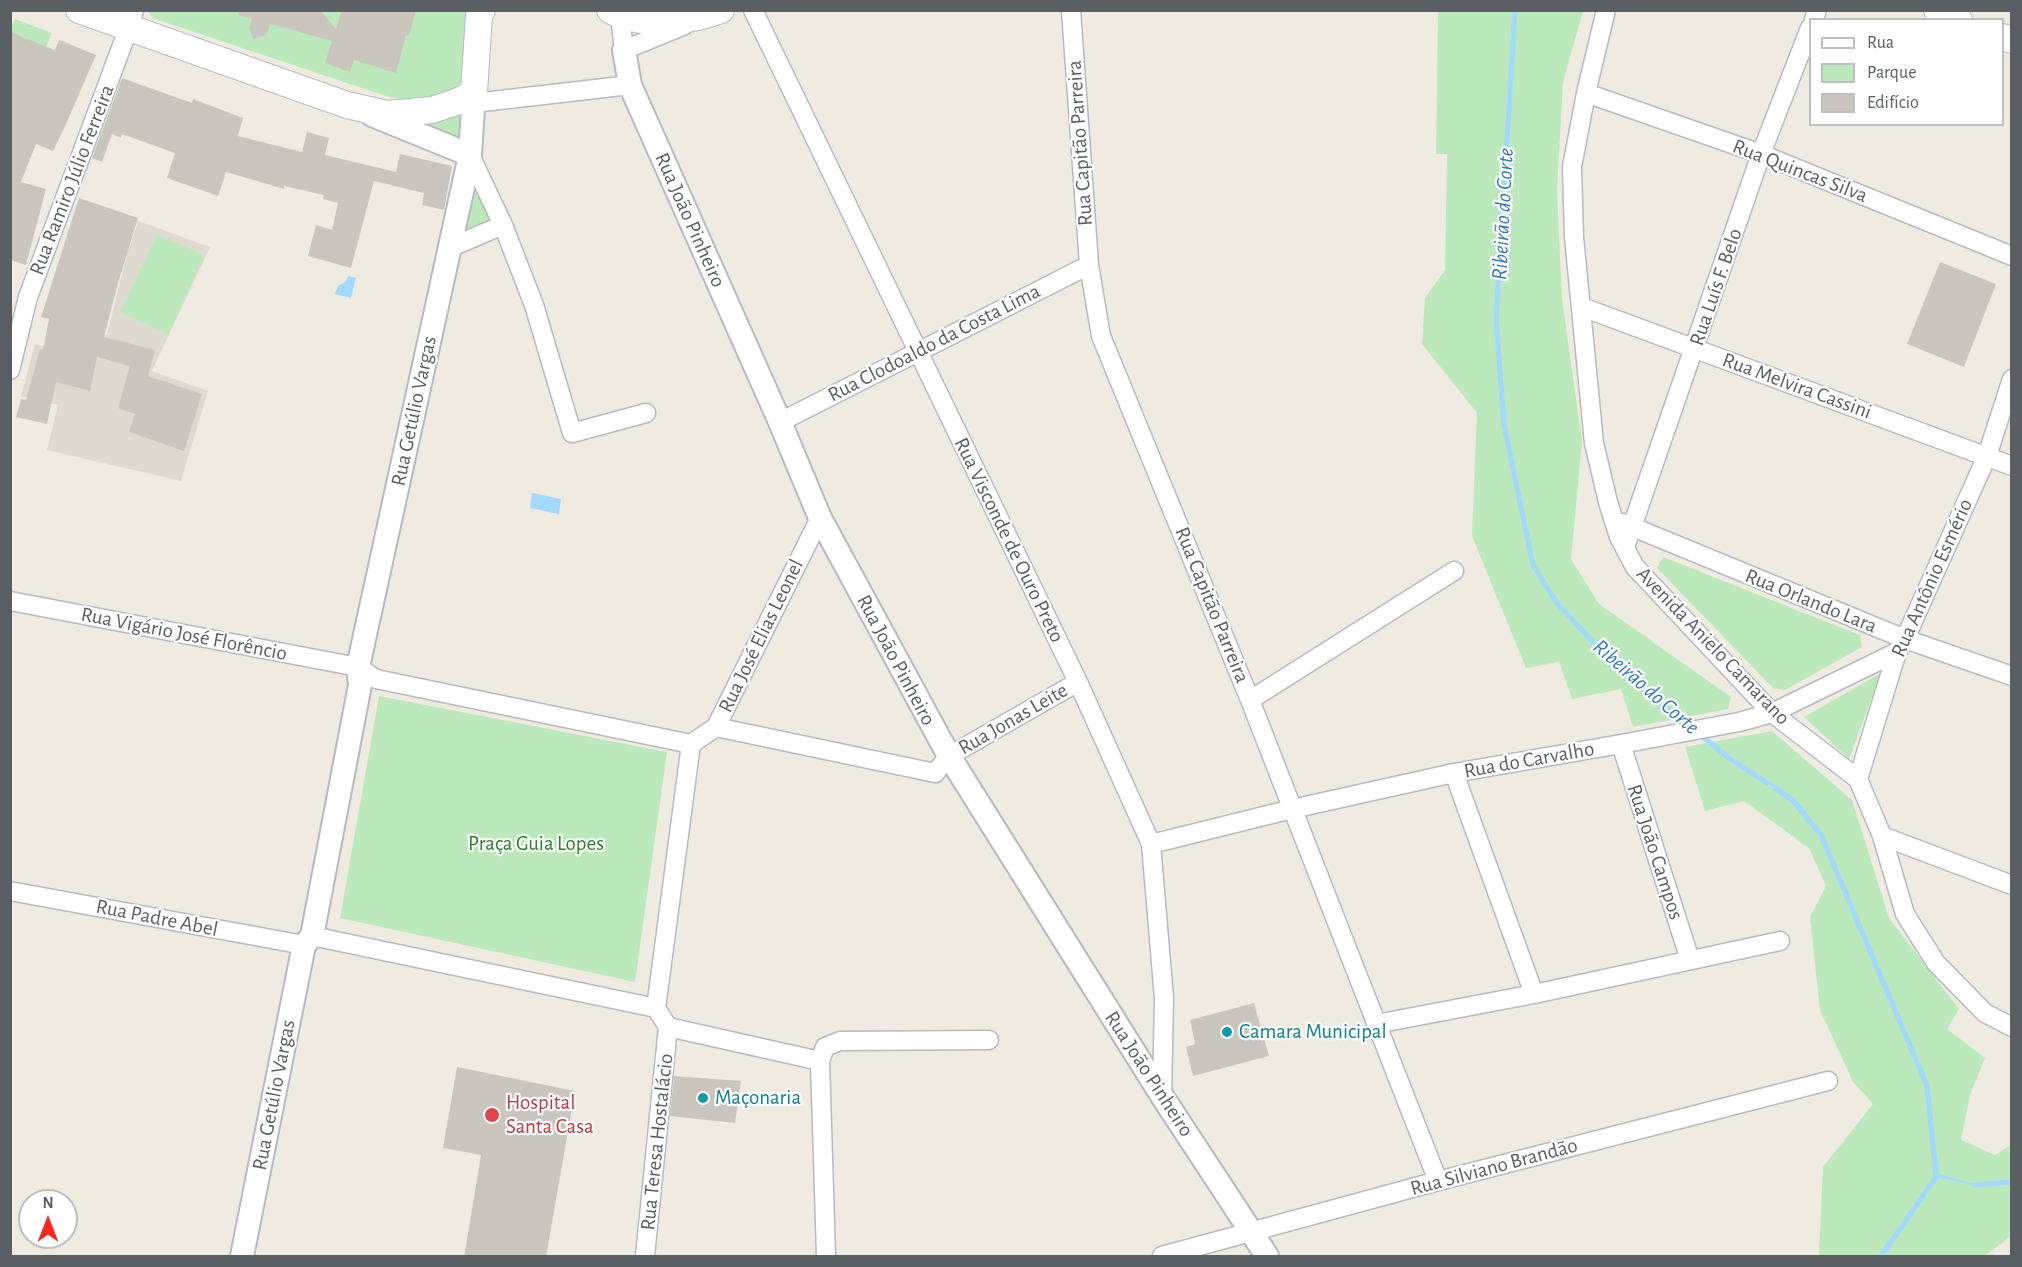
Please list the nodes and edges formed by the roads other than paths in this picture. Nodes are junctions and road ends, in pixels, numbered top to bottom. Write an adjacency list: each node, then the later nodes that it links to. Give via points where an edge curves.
1 (753, 10): 25 (street, Rua Visconde de Ouro Preto)
2 (1071, 10): 21 (street, Rua Capitão Parreira)
3 (1606, 10): 13 (street, Avenida Anielo Camarano)
4 (1937, 10): 8 (main road)
5 (81, 11): 9 (main road)
6 (479, 12): 14 (main road)
7 (716, 12): 10 (main road)
8 (1955, 18)
9 (131, 19): 15 (main road); 22 (street, Rua Ramiro Júlio Ferreira)
10 (627, 28): 12 (street, Rua João Pinheiro)
11 (1809, 31): 16 (street, Rua Luís F. Belo)
12 (630, 85): 14 (street); 29 (street, Rua João Pinheiro)
13 (1586, 93): 16 (street, Rua Quincas Silva); 23 (street, Avenida Anielo Camarano, via 1572,167)
14 (474, 98): 15 (main road, via 432,110 387,114); 17 (street, Rua Getúlio Vargas)
15 (347, 105): 17 (street)
16 (1761, 154): 20 (street, Rua Quincas Silva); 24 (street, Rua Luís F. Belo)
17 (470, 155): 18 (street); 19 (street, Rua Getúlio Vargas)
18 (503, 225): 19 (street); 28 (street, via 534,305 572,433)
19 (449, 248): 40 (street, Rua Getúlio Vargas)
20 (2012, 256)
21 (1089, 265): 25 (street, Rua Clodoaldo da Costa Lima); 42 (street, Rua Capitão Parreira, via 1101,336)
22 (19, 294): 26 (street, Rua Ramiro Júlio Ferreira)
23 (1582, 307): 24 (street, Rua Melvira Cassini); 33 (street, Avenida Anielo Camarano, via 1594,443)
24 (1695, 349): 30 (street, Rua Melvira Cassini); 34 (street, Rua Luís F. Belo)
25 (917, 351): 29 (street, Rua Clodoaldo da Costa Lima); 41 (street, Rua Visconde de Ouro Preto)
26 (10, 370)
27 (2012, 379): 30 (street, Rua Antônio Esmério)
28 (646, 413)
29 (780, 422): 32 (street, Rua João Pinheiro)
30 (1987, 456): 31 (street, Rua Melvira Cassini); 38 (street, Rua Antônio Esmério)
31 (2012, 466)
32 (820, 518): 44 (street, Rua José Elias Leonel); 47 (street, Rua João Pinheiro)
33 (1613, 518): 34 (street, Rua Orlando Lara); 35 (street, Avenida Anielo Camarano)
34 (1632, 528): 35 (street, Rua Luís F. Belo); 38 (street, Rua Orlando Lara)
35 (1624, 547): 43 (street, Avenida Anielo Camarano, via 1635,567)
36 (1454, 571): 42 (street)
37 (10, 601): 40 (street, Rua Vigário José Florêncio)
38 (1901, 645): 39 (street, Rua Orlando Lara); 43 (street, Rua do Carvalho); 49 (street, Rua Antônio Esmério)
39 (2012, 676)
40 (364, 677): 45 (street); 55 (street)
41 (1077, 682): 47 (street, Rua Jonas Leite); 52 (street, Rua Visconde de Ouro Preto)
42 (1250, 700): 50 (street, Rua Capitão Parreira)
43 (1772, 713): 46 (street, Rua do Carvalho); 49 (street, Avenida Anielo Camarano)
44 (716, 728): 45 (street, Rua José Elias Leonel); 47 (street, via 935,773)
45 (691, 744): 59 (street)
46 (1621, 744): 48 (street, Rua do Carvalho); 57 (street, Rua João Campos)
47 (949, 756): 66 (street, Rua João Pinheiro)
48 (1454, 773): 50 (street, Rua do Carvalho); 58 (street)
49 (1858, 779): 51 (street, Avenida Anielo Camarano)
50 (1292, 809): 52 (street, Rua do Carvalho); 60 (street, Rua Capitão Parreira)
51 (1882, 836): 53 (street); 62 (street, Avenida Anielo Camarano, via 1905,914 1936,963 1985,1013)
52 (1151, 844): 66 (street, Rua Visconde de Ouro Preto, via 1164,998)
53 (2012, 885)
54 (10, 891): 55 (street, Rua Padre Abel)
55 (308, 941): 59 (street); 70 (street, Rua Getúlio Vargas)
56 (1779, 941): 57 (street)
57 (1690, 960): 58 (street)
58 (1534, 994): 60 (street)
59 (656, 1008): 61 (street)
60 (1376, 1024): 67 (street, Rua Capitão Parreira)
61 (668, 1027): 64 (street); 71 (street, Rua Teresa Hostalácio)
62 (2012, 1027)
63 (989, 1040): 64 (street, via 840,1041 825,1047)
64 (820, 1061): 72 (street)
65 (1828, 1081): 67 (street, Rua Silviano Brandão)
66 (1162, 1096): 68 (street, Rua João Pinheiro)
67 (1438, 1181): 68 (street, Rua Silviano Brandão)
68 (1252, 1233): 69 (street, Rua Silviano Brandão); 74 (street, Rua João Pinheiro)
69 (1185, 1254): 73 (street, Rua Silviano Brandão)
70 (242, 1257)
71 (645, 1257)
72 (826, 1257)
73 (1162, 1257)
74 (1267, 1257)

